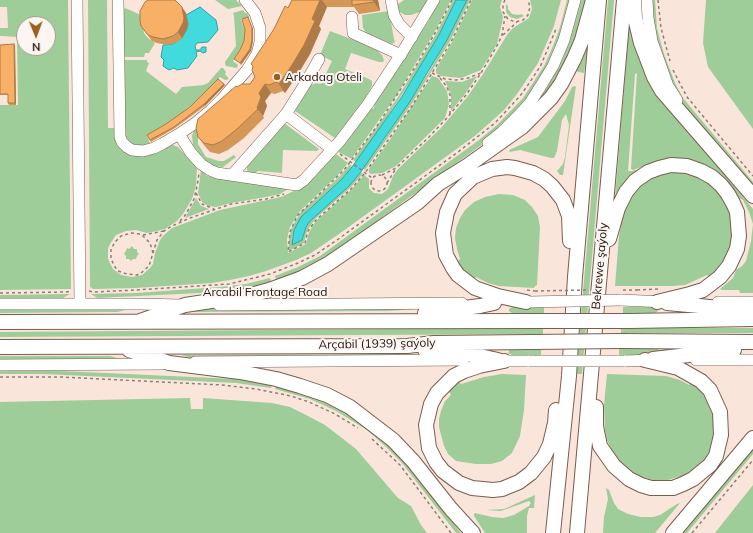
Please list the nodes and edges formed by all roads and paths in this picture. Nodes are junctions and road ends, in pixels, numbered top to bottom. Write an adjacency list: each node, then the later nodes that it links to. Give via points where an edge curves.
1 (77, 0): 65 (street)
2 (118, 0): 32 (street, via 122,142 132,150 143,151)
3 (245, 0): 32 (street, via 255,13 260,28 257,54 244,74 221,100)
4 (391, 0): 21 (street, via 399,24)
5 (434, 0): 21 (street)
6 (452, 0): 34 (path, via 401,90)
7 (471, 0): 26 (path, via 451,42)
8 (505, 0): 17 (path, via 502,9)
9 (528, 0): 19 (path, via 528,15)
10 (575, 0): 43 (street, via 560,51 530,103 502,132)
11 (593, 0): 43 (main road, via 574,59 551,98 522,128)
12 (599, 0): 52 (main road, Bekrewe şaýoly)
13 (624, 0): 53 (main road, Bekrewe şaýoly)
14 (634, 0): 31 (main road, via 641,43 654,77 662,91)
15 (647, 0): 31 (street, via 652,41 668,86)
16 (658, 0): 24 (path, via 661,28)
17 (505, 16): 19 (path); 20 (path)
18 (352, 17): 22 (street, via 353,33)
19 (517, 22): 20 (path)
20 (502, 35): 27 (path)
21 (412, 37): 22 (street)
22 (401, 55): 33 (street, via 368,104)
23 (318, 59): 29 (street, via 303,89)
24 (671, 64)
25 (673, 69): 40 (path, via 691,103)
26 (432, 73): 28 (path); 37 (path)
27 (481, 73): 28 (path, via 462,80); 30 (path)
28 (440, 77): 30 (path, via 450,95)
29 (286, 114): 33 (street); 38 (street)
30 (450, 115): 36 (path)
31 (697, 131): 46 (main road)
32 (179, 134): 35 (street)
33 (332, 149): 34 (path); 44 (street)
34 (351, 162): 37 (path); 37 (path, via 297,216 290,232 288,252 305,243 308,232 316,220)
35 (201, 164): 38 (street, via 217,173); 45 (path)
36 (396, 168): 39 (path); 42 (path)
37 (365, 173): 41 (path)
38 (232, 175): 44 (street)
39 (382, 175): 41 (path); 42 (path)
40 (753, 176)
41 (372, 178): 42 (path, via 370,183 375,191 382,191)
42 (387, 183)
43 (438, 184): 66 (main road, via 397,217 328,264 302,278 251,295)
44 (297, 185): 47 (path, via 281,195)
45 (196, 193): 47 (path, via 202,204); 48 (path, via 190,208)
46 (753, 196)
47 (216, 209): 48 (path)
48 (179, 223): 49 (path)
49 (164, 231): 50 (path); 51 (path, via 157,240)
50 (142, 236): 51 (path, via 150,243); 51 (path, via 136,233 126,234 115,242 110,254 115,267 118,271 137,275 148,266)
51 (153, 253)
52 (574, 277): 60 (main road, via 569,216 563,200 552,186 533,173 507,167 492,169 473,177 455,194 446,212 443,233 446,255 458,275 475,288); 82 (main road, Bekrewe şaýoly)
53 (599, 278): 61 (main road, via 618,208 635,181 648,172 671,165 687,166 701,171 721,185 733,203 739,222 738,249 729,266 703,290); 83 (main road, Bekrewe şaýoly)
54 (71, 290): 58 (path)
55 (535, 290): 56 (path, bridge)
56 (590, 290)
57 (637, 290): 59 (path, bridge)
58 (0, 293)
59 (621, 295): 60 (street, Arcabil Frontage Road, bridge); 61 (street, Arcabil Frontage Road)
60 (528, 302): 63 (street, Arcabil Frontage Road)
61 (657, 302): 62 (street, Arcabil Frontage Road); 67 (main road)
62 (753, 302)
63 (494, 303): 66 (street, Arcabil Frontage Road); 69 (main road, via 415,314)
64 (0, 304): 65 (street, Arcabil Frontage Road)
65 (80, 304): 66 (street, Arcabil Frontage Road)
66 (185, 305): 70 (main road)
67 (753, 311)
68 (753, 319): 69 (main road, Arçabil (1939) şaýoly, bridge)
69 (400, 320): 70 (main road, Arçabil (1939) şaýoly)
70 (140, 321): 71 (main road, Arçabil (1939) şaýoly)
71 (0, 322)
72 (753, 342): 74 (main road, Arçabil (1939) şaýoly, bridge, via 434,343)
73 (118, 346): 74 (main road, Arçabil (1939) şaýoly); 75 (main road, Arçabil (1939) şaýoly); 80 (main road)
74 (407, 346): 79 (main road)
75 (0, 347)
76 (753, 348): 77 (main road)
77 (645, 360): 78 (street); 79 (street, bridge); 83 (main road, via 678,368 701,381 710,390 720,412 722,435 716,456 710,465 693,479 673,488 651,488 641,485 621,473 607,457 597,436 597,396)
78 (753, 360)
79 (504, 361): 80 (street, via 221,361); 82 (main road, via 464,370 454,376 437,393 427,415 429,448 436,462 450,477 472,488 502,489 519,482 538,466 550,444 558,397)
80 (169, 364): 81 (street); 89 (main road, via 276,379 327,395 350,407 393,440 413,461)
81 (0, 365)
82 (568, 376): 93 (main road, Bekrewe şaýoly)
83 (590, 376): 94 (main road, Bekrewe şaýoly)
84 (0, 377): 85 (path, via 61,377 251,388 309,402)
85 (361, 430)
86 (369, 436): 90 (path, via 400,465)
87 (753, 438): 95 (main road)
88 (753, 460): 96 (path)
89 (450, 509): 91 (street); 92 (main road)
90 (451, 533)
91 (465, 533)
92 (473, 533)
93 (554, 533)
94 (577, 533)
95 (673, 533)
96 (692, 533)

